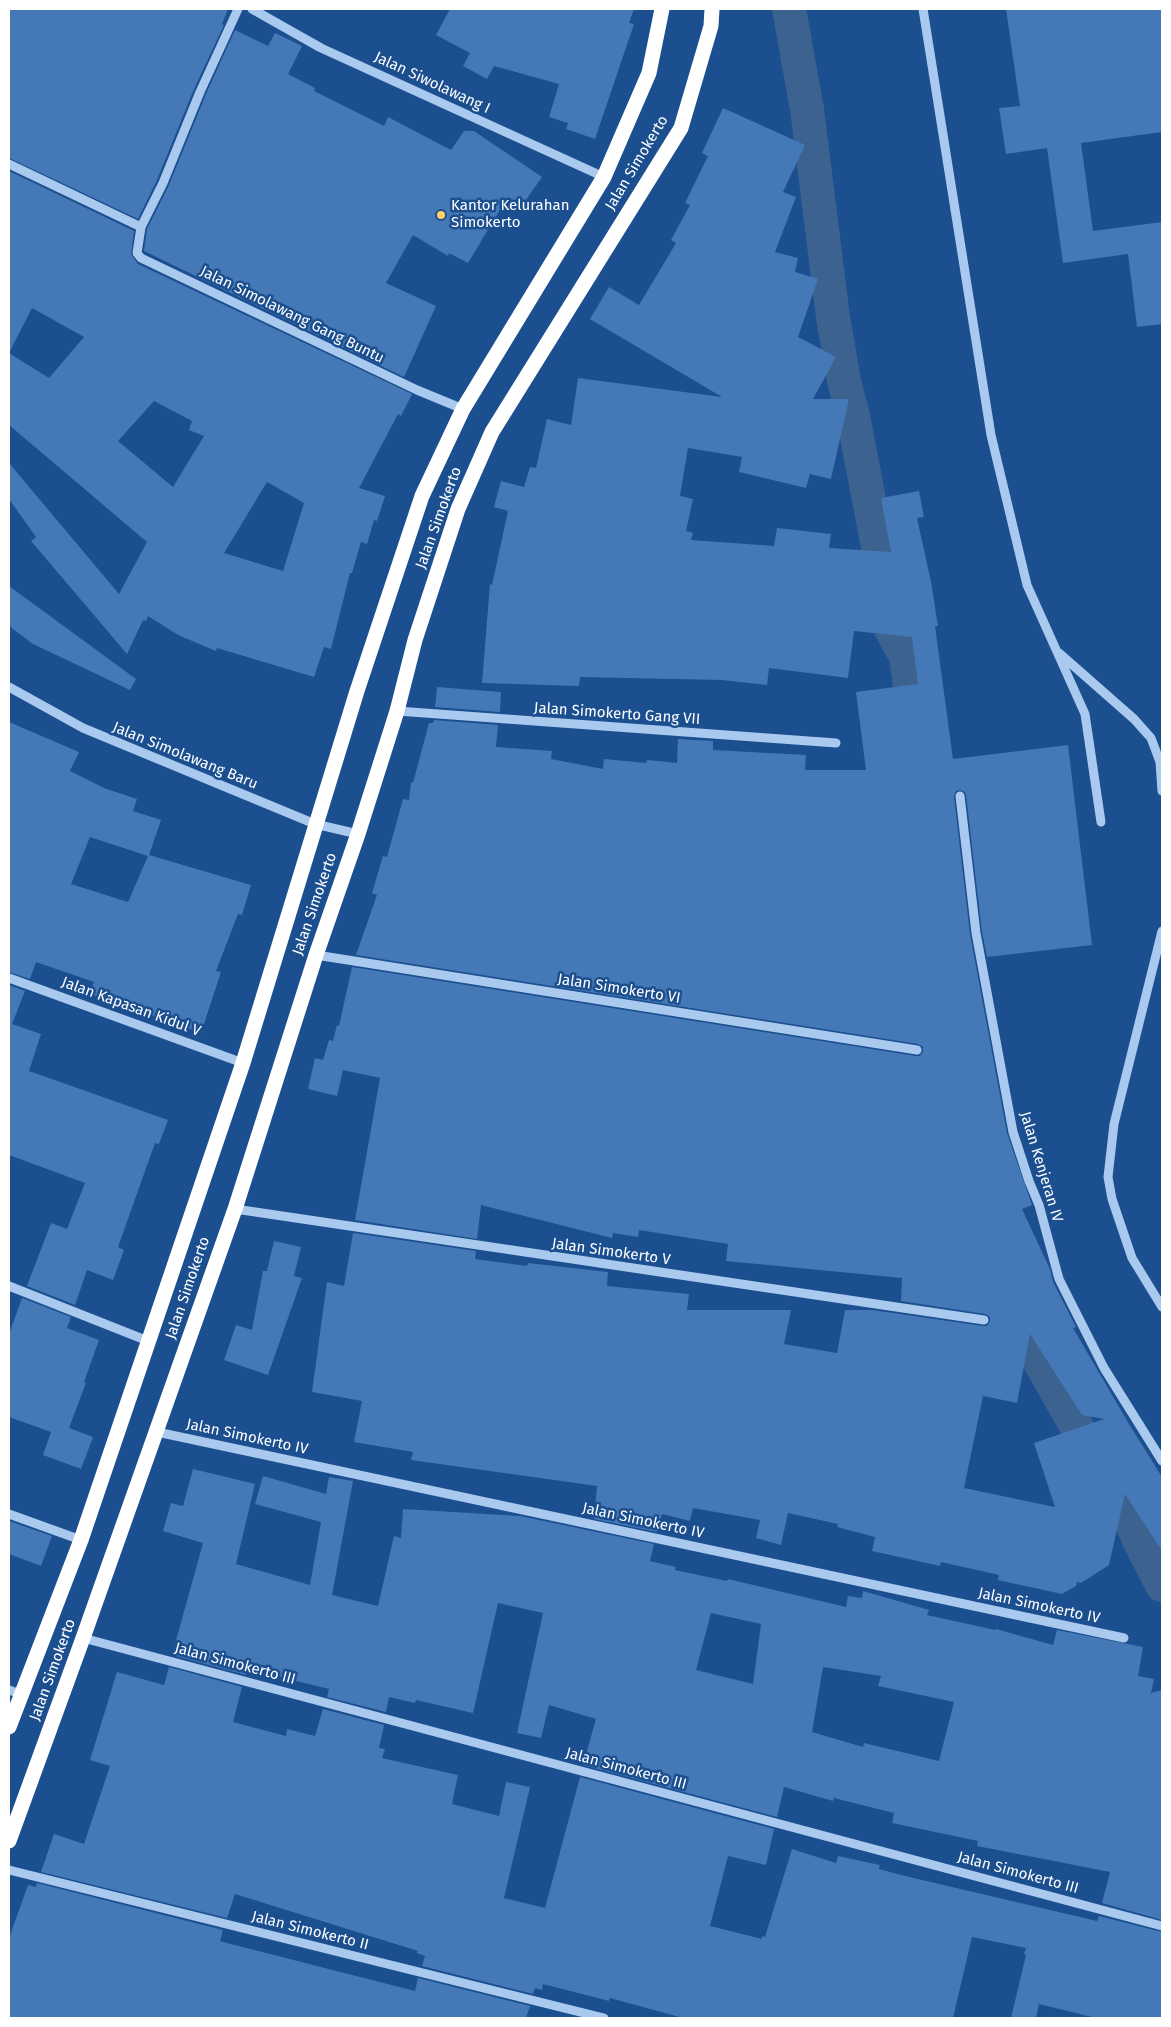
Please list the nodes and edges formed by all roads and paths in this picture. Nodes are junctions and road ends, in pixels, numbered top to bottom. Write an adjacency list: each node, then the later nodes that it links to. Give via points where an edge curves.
1 (238, 9): 8 (street, Jalan Simolawang Gang Buntu)
2 (252, 9): 7 (street, Jalan Siwolawang I, via 321,48)
3 (662, 9): 7 (highway, Jalan Simokerto, via 649,73)
4 (712, 9): 12 (highway, Jalan Simokerto, via 711,26 681,128 492,432 458,509 415,640)
5 (923, 9): 10 (street, via 991,435 1027,585)
6 (9, 164): 8 (street)
7 (604, 177): 9 (highway, Jalan Simokerto)
8 (141, 227): 9 (street, Jalan Simolawang Gang Buntu, via 137,253 141,258)
9 (463, 409): 17 (highway, Jalan Simokerto, via 422,496)
10 (1055, 650): 14 (street, via 1134,718 1151,738 1160,762); 16 (street, via 1085,714)
11 (9, 687): 17 (street, Jalan Simolawang Baru, via 83,728)
12 (397, 711): 13 (street, Jalan Simokerto Gang VII); 18 (highway, Jalan Simokerto)
13 (836, 743)
14 (1162, 791)
15 (960, 796): 30 (street, Jalan Kenjeran IV, via 976,933 1014,1132 1039,1205 1059,1279 1104,1368)
16 (1101, 822)
17 (315, 824): 18 (street, Jalan Simolawang Baru); 23 (highway, Jalan Simokerto)
18 (358, 834): 20 (highway, Jalan Simokerto)
19 (1162, 932): 26 (street, via 1114,1124 1108,1177 1132,1258)
20 (316, 955): 22 (street, Jalan Simokerto VI); 24 (highway, Jalan Simokerto)
21 (9, 978): 23 (street, Jalan Kapasan Kidul V)
22 (917, 1050)
23 (243, 1063): 28 (highway, Jalan Simokerto)
24 (235, 1209): 27 (street, Jalan Simokerto V); 29 (highway, Jalan Simokerto)
25 (9, 1286): 28 (street)
26 (1162, 1307)
27 (984, 1320)
28 (148, 1342): 32 (highway, Jalan Simokerto)
29 (157, 1432): 33 (highway, Jalan Simokerto); 34 (street, Jalan Simokerto IV)
30 (1162, 1460)
31 (9, 1514): 32 (street)
32 (81, 1540): 35 (highway, Jalan Simokerto)
33 (83, 1638): 37 (highway, Jalan Simokerto); 39 (street, Jalan Simokerto III)
34 (1124, 1638)
35 (15, 1692): 36 (highway, Jalan Simokerto)
36 (9, 1727)
37 (9, 1841)
38 (9, 1870): 40 (street, Jalan Simokerto II)
39 (1162, 1926)
40 (604, 2018)

